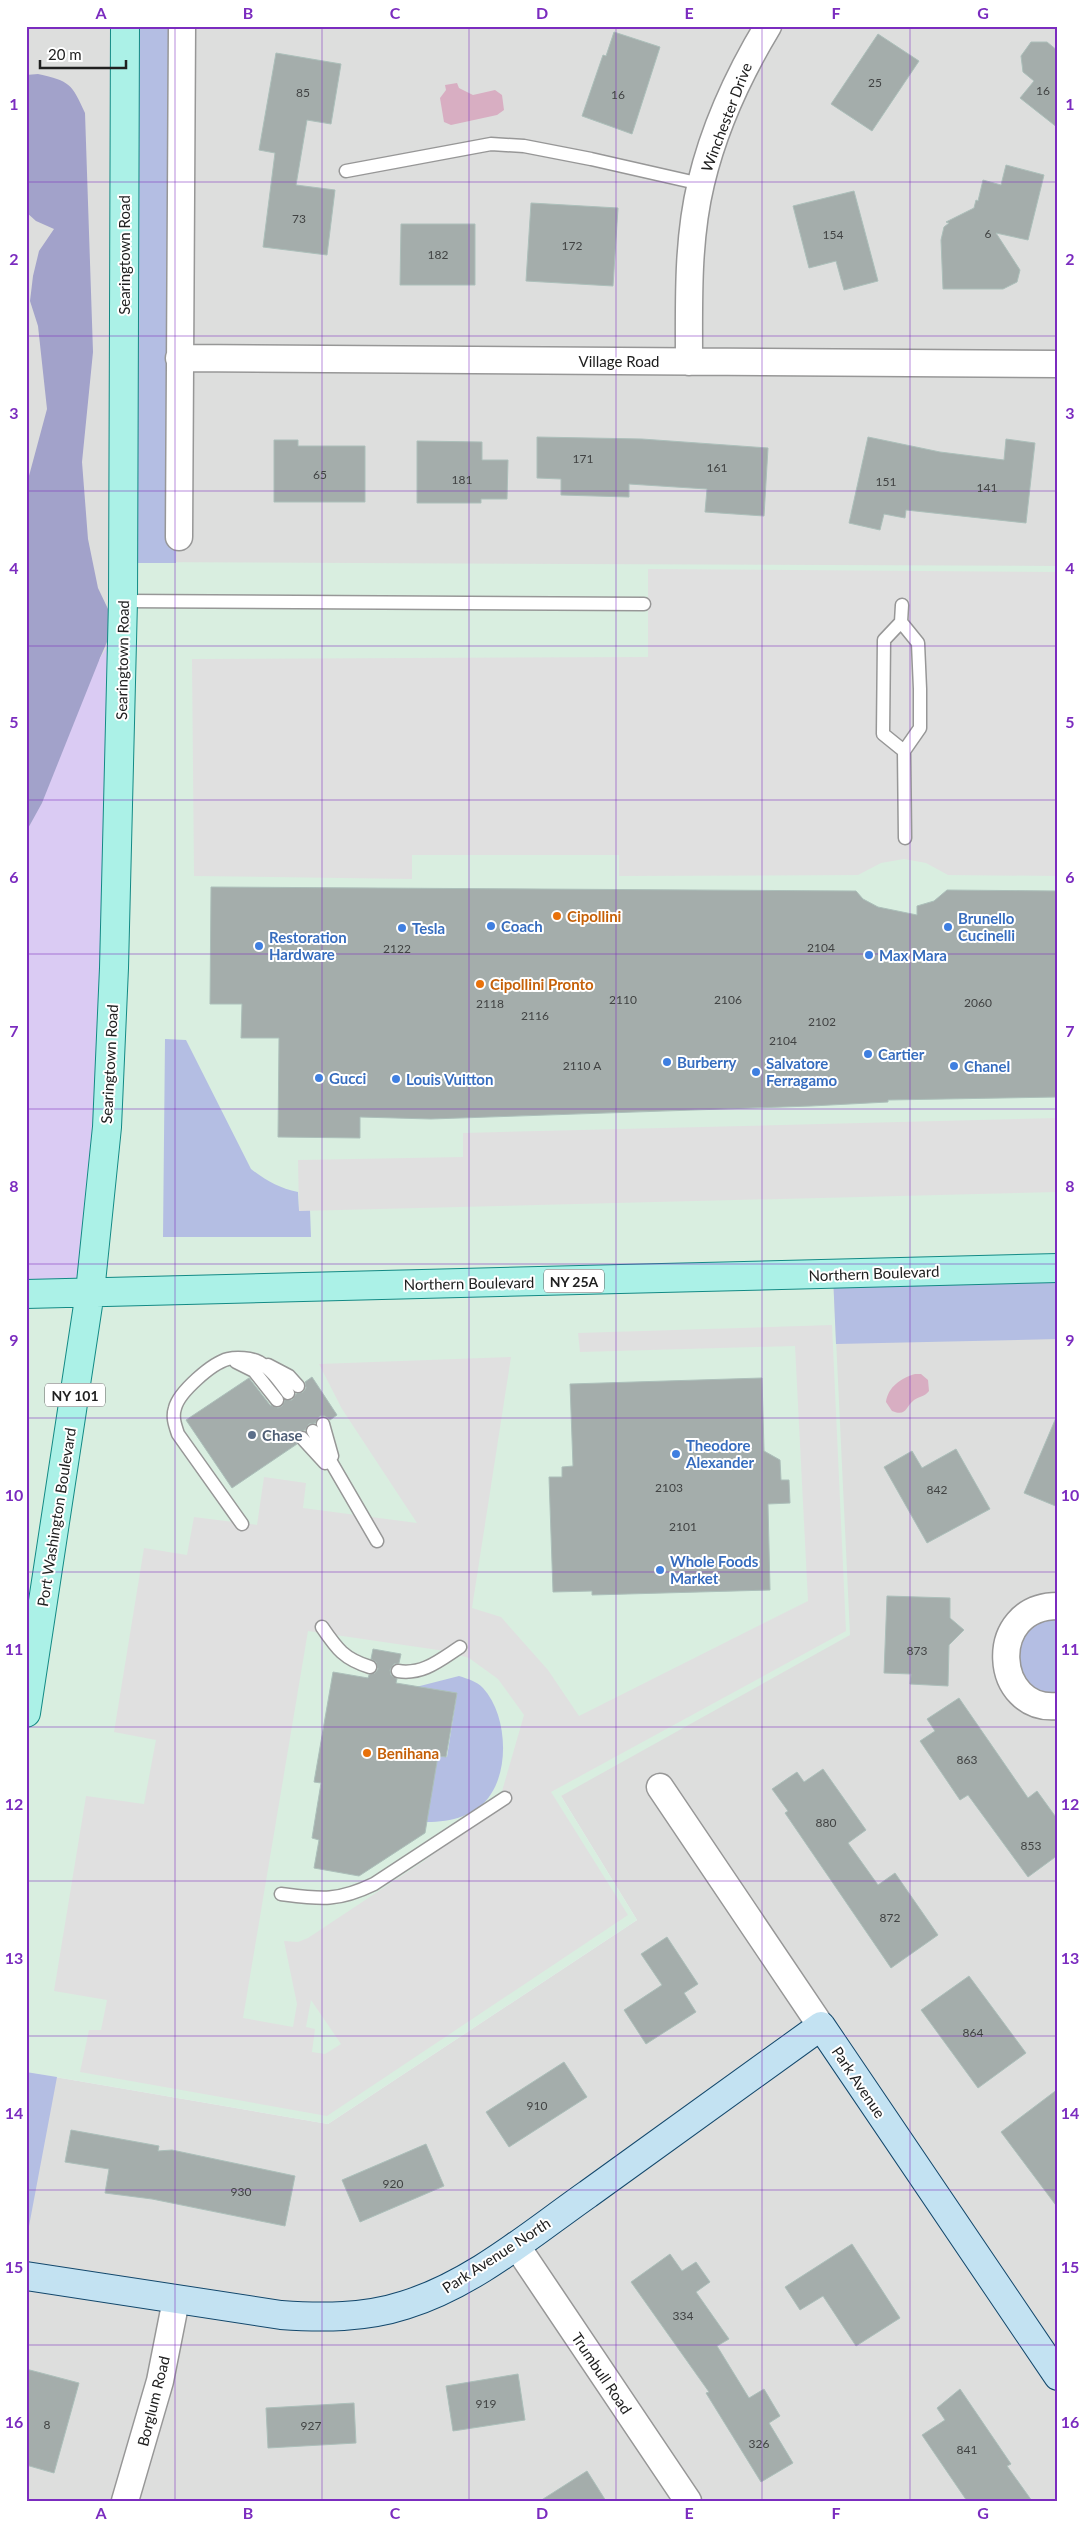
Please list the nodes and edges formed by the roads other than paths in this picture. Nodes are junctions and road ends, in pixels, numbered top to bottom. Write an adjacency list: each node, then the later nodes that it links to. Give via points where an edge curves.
1 (125, 26): 10 (main road, Searingtown Road)
2 (182, 26): 6 (street)
3 (768, 26): 5 (street, Winchester Drive, via 746,62 714,141)
4 (346, 171): 5 (lane, via 491,144 524,146 582,157)
5 (701, 184): 7 (street, Winchester Drive, via 690,272)
6 (179, 358): 7 (street, Village Road); 9 (street)
7 (689, 362): 8 (street, Village Road)
8 (1058, 364)
9 (179, 537)
10 (123, 601): 11 (lane); 17 (main road, Searingtown Road, via 107,1117)
11 (644, 604)
12 (902, 605): 13 (lane)
13 (901, 622): 14 (lane, via 918,643 920,689 920,728); 14 (lane, via 884,640 883,734)
14 (904, 751): 15 (lane)
15 (905, 838)
16 (1058, 1268): 17 (main road, Northern Boulevard / NY 25A)
17 (90, 1292): 18 (main road, NY 25A); 29 (main road, Port Washington Boulevard / NY 101)
18 (26, 1294)
19 (226, 1359): 19 (lane, via 238,1362 288,1393 270,1370 258,1362); 21 (lane, via 206,1372 181,1396 174,1410 174,1421 178,1434)
20 (313, 1431): 22 (lane)
21 (242, 1524)
22 (377, 1541)
23 (1058, 1606): 28 (street, via 1040,1608 1013,1628 1006,1644 1005,1662 1010,1678 1020,1692 1035,1702)
24 (322, 1627): 26 (lane, via 347,1658)
25 (460, 1647): 27 (lane, via 425,1669)
26 (370, 1667)
27 (398, 1671)
28 (1058, 1706)
29 (26, 1713)
30 (660, 1788): 33 (street, Park Avenue)
31 (504, 1798): 32 (lane, via 374,1884 355,1893 335,1899)
32 (281, 1894)
33 (821, 2026): 34 (street, Park Avenue North); 37 (street, Park Avenue)
34 (516, 2245): 36 (street, Park Avenue North, via 448,2288 404,2305 369,2313 319,2318 281,2316); 39 (street, Trumbull Road)
35 (26, 2276): 36 (street, Park Avenue North)
36 (176, 2300): 38 (street, Borglum Road, via 160,2380)
37 (1058, 2376)
38 (125, 2501)
39 (688, 2501)

